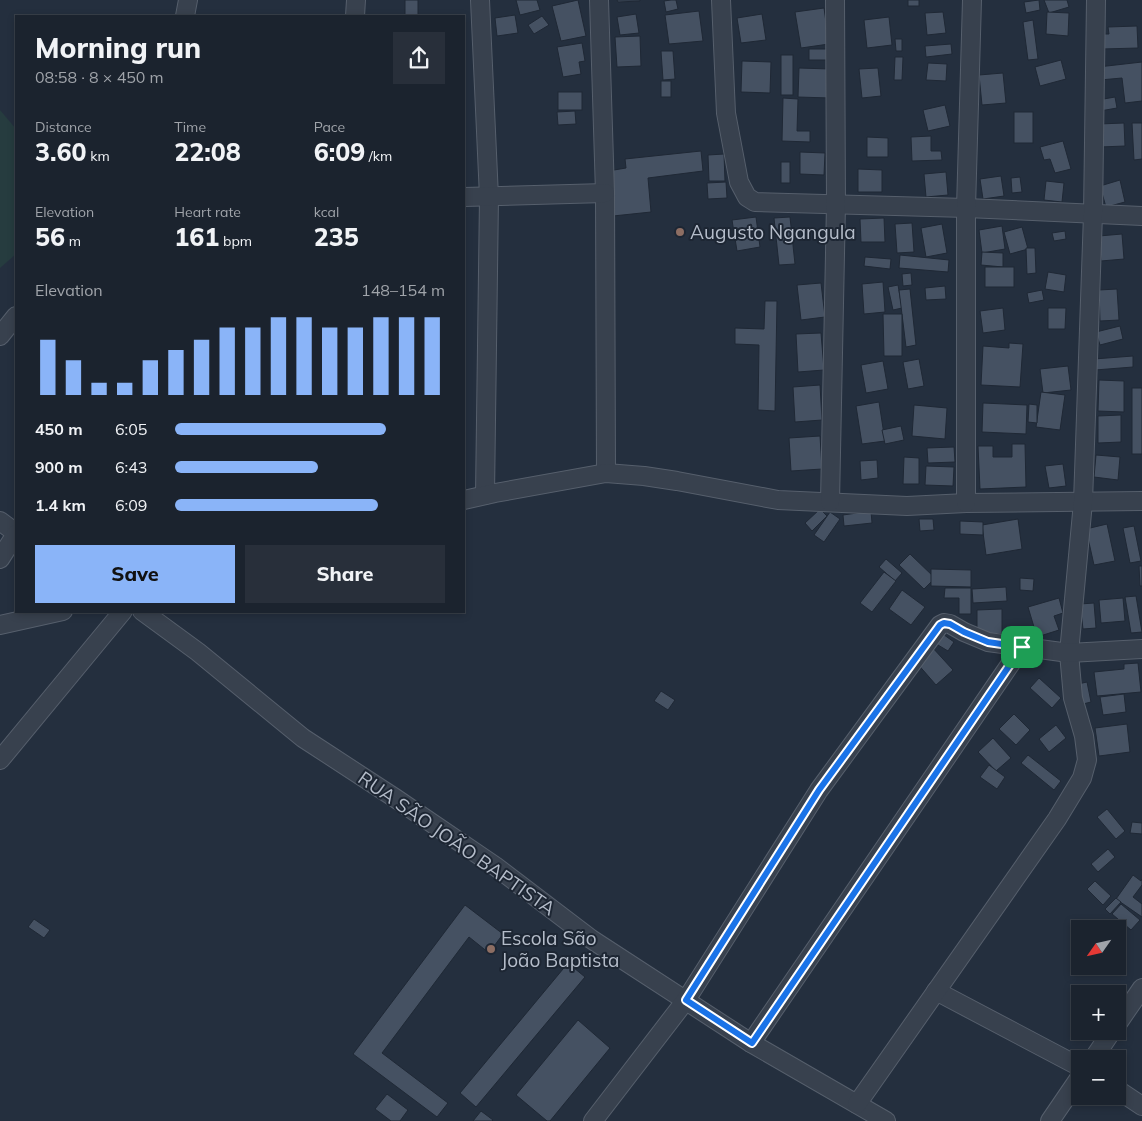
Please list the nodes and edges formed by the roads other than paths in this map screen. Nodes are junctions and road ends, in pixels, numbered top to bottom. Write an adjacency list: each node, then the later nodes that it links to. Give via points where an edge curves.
1 (188, 0): 9 (street)
2 (356, 0): 10 (street)
3 (480, 0): 13 (street)
4 (599, 0): 11 (street)
5 (721, 0): 14 (street, via 726,112 739,182 747,197 755,202)
6 (836, 0): 14 (street)
7 (972, 0): 15 (street)
8 (1096, 0): 16 (street)
9 (185, 15)
10 (356, 15)
11 (605, 193): 13 (street); 20 (street)
12 (465, 197): 13 (street)
13 (489, 197): 21 (street)
14 (836, 204): 15 (street); 24 (street)
15 (966, 208): 16 (street); 25 (street)
16 (1093, 214): 17 (street); 26 (street)
17 (1142, 216)
18 (15, 317): 19 (street)
19 (0, 336)
20 (606, 473): 21 (street); 24 (street, via 677,481 778,500)
21 (485, 495): 22 (street)
22 (465, 500)
23 (1142, 501): 26 (street)
24 (830, 502): 25 (street, via 907,506)
25 (966, 502): 26 (street)
26 (1082, 502): 37 (street)
27 (0, 521): 28 (street)
28 (15, 532)
29 (15, 535): 30 (street)
30 (0, 559)
31 (54, 613): 34 (street)
32 (121, 613): 38 (street)
33 (145, 613): 41 (street, RUA SÃO JOÃO BAPTISTA, via 303,738 487,860 591,939)
34 (0, 625)
35 (1022, 647): 37 (street); 41 (street, via 988,642 950,624 940,625 819,790); 43 (street)
36 (1142, 649): 37 (street)
37 (1069, 653): 40 (street, via 1073,698 1087,760 1082,778 1057,819)
38 (0, 760)
39 (1142, 988): 42 (street)
40 (936, 991): 44 (street); 47 (street)
41 (686, 1000): 43 (street, RUA SÃO JOÃO BAPTISTA); 49 (street)
42 (1126, 1011)
43 (752, 1043): 47 (street, RUA SÃO JOÃO BAPTISTA)
44 (1071, 1062)
45 (1071, 1091): 51 (street)
46 (1126, 1095): 48 (street)
47 (857, 1104): 50 (street, RUA SÃO JOÃO BAPTISTA)
48 (1142, 1106)
49 (594, 1121)
50 (886, 1121)
51 (1050, 1121)

